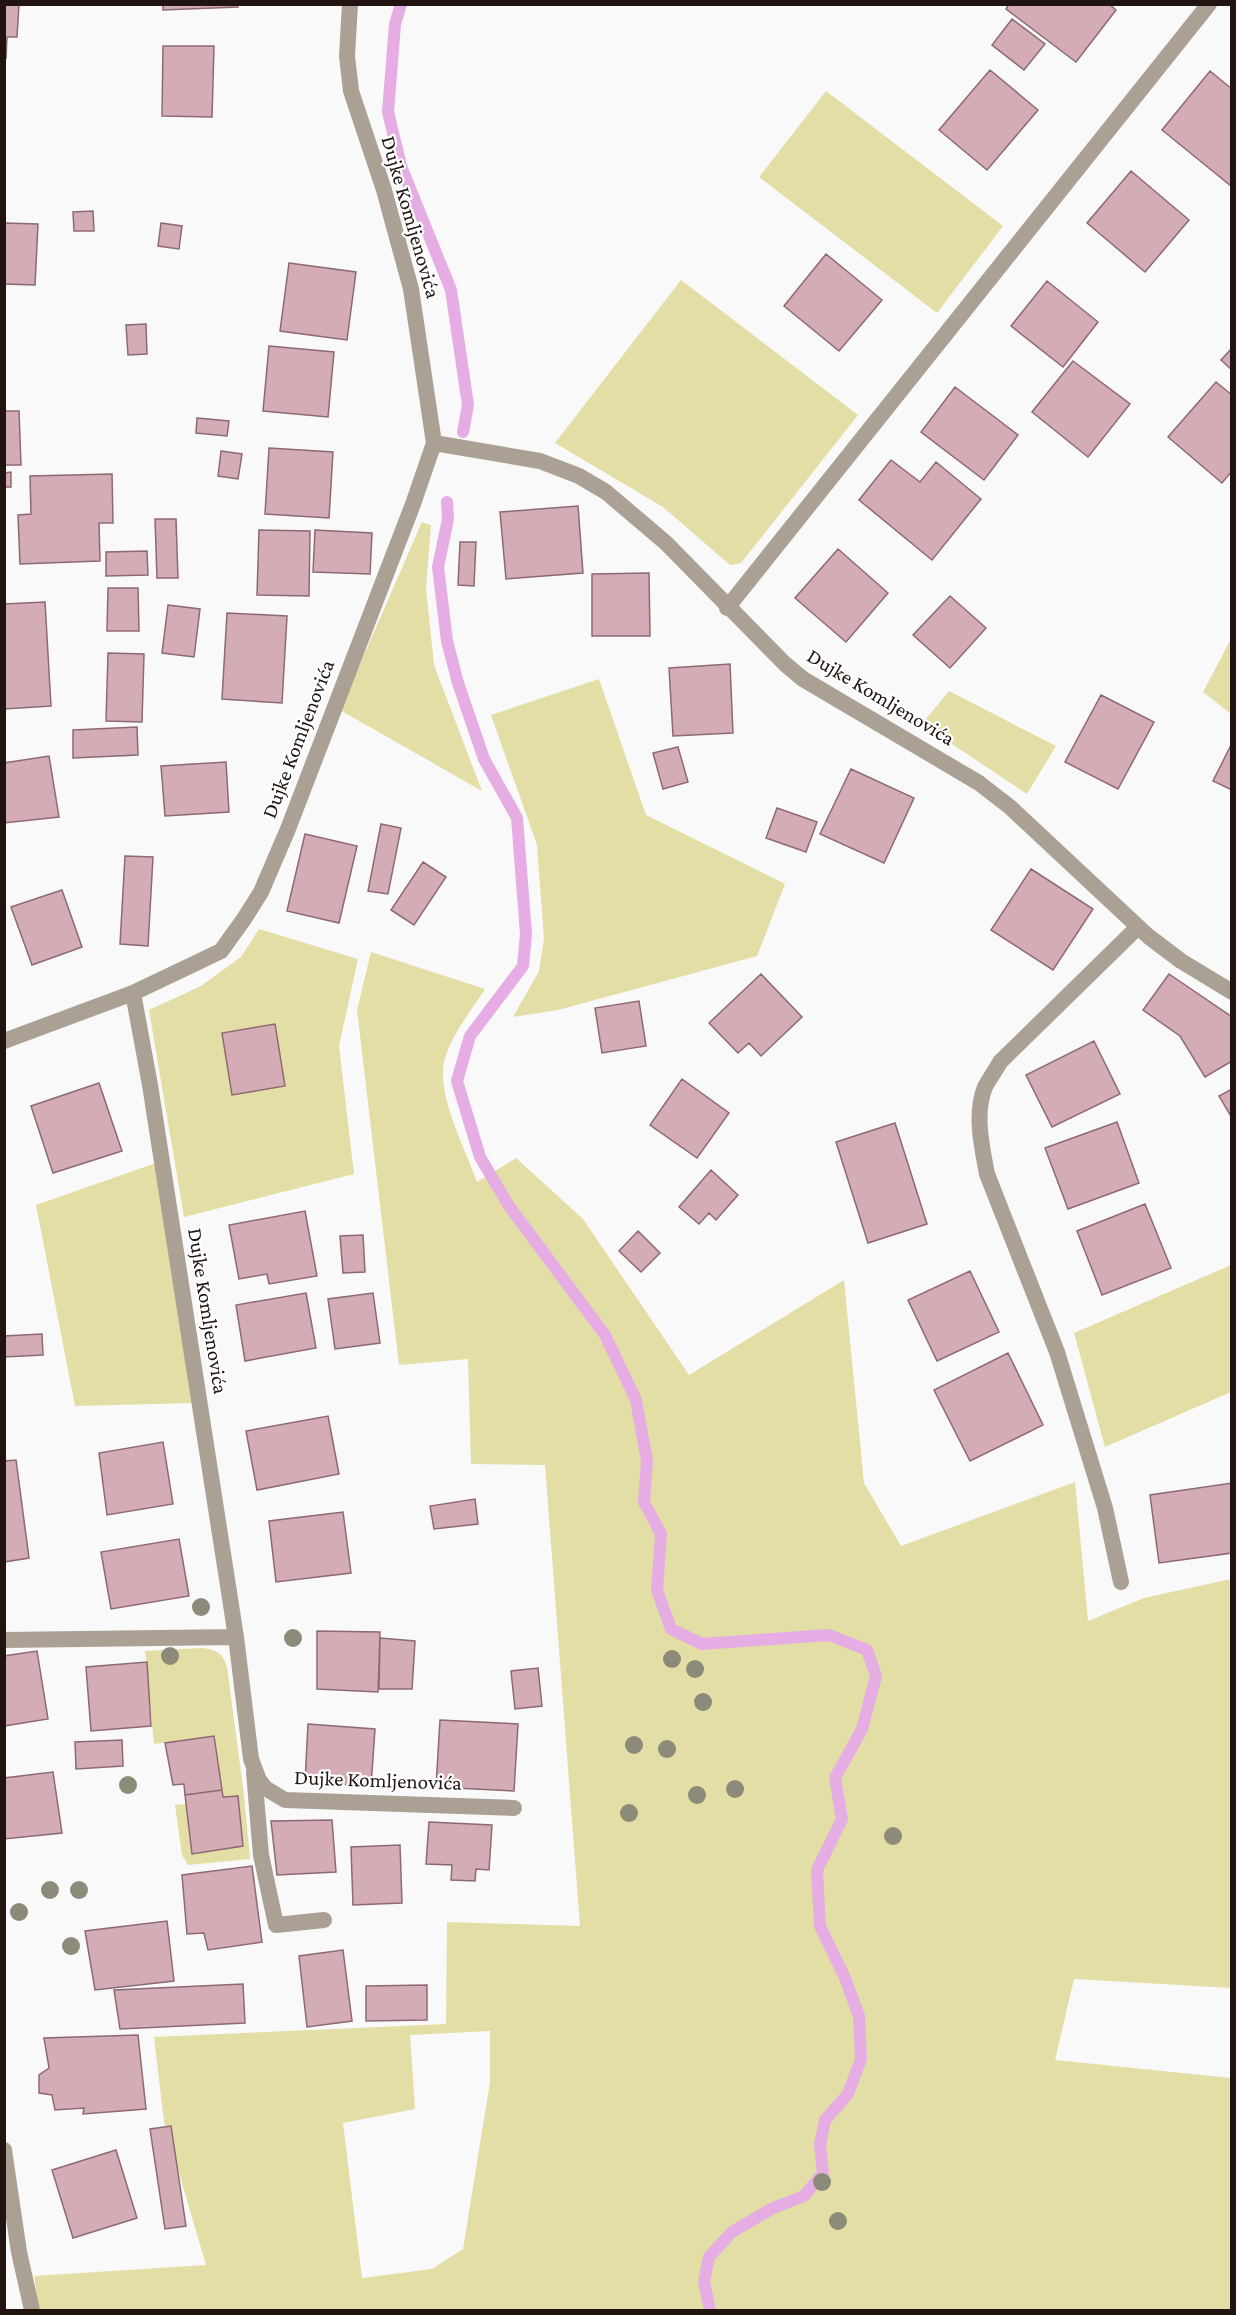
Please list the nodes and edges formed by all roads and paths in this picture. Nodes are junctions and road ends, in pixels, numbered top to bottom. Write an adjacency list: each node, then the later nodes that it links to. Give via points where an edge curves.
1 (350, 4): 3 (street, Dujke Komljenovića, via 347,56 351,91 411,289)
2 (1209, 4): 4 (street)
3 (434, 443): 4 (street, Dujke Komljenovića, via 540,461 579,476 606,492 666,543); 7 (street, Dujke Komljenovića, via 261,892 221,951)
4 (727, 608): 5 (street, Dujke Komljenovića, via 803,679 979,783 1019,815)
5 (1138, 927): 6 (street, Dujke Komljenovića, via 1181,961); 9 (street, via 1000,1062 985,1088 980,1117 987,1174 1057,1352 1105,1508)
6 (1232, 992)
7 (133, 993): 8 (street, Dujke Komljenovića); 10 (street, Dujke Komljenovića)
8 (4, 1041)
9 (1121, 1582)
10 (236, 1637): 11 (street); 12 (street, Dujke Komljenovića)
11 (4, 1640)
12 (254, 1768): 13 (street, Dujke Komljenovića, via 265,1788 285,1800); 14 (street, Dujke Komljenovića, via 261,1855 276,1926)
13 (514, 1808)
14 (324, 1920)
15 (4, 2150): 16 (street)
16 (32, 2310)

